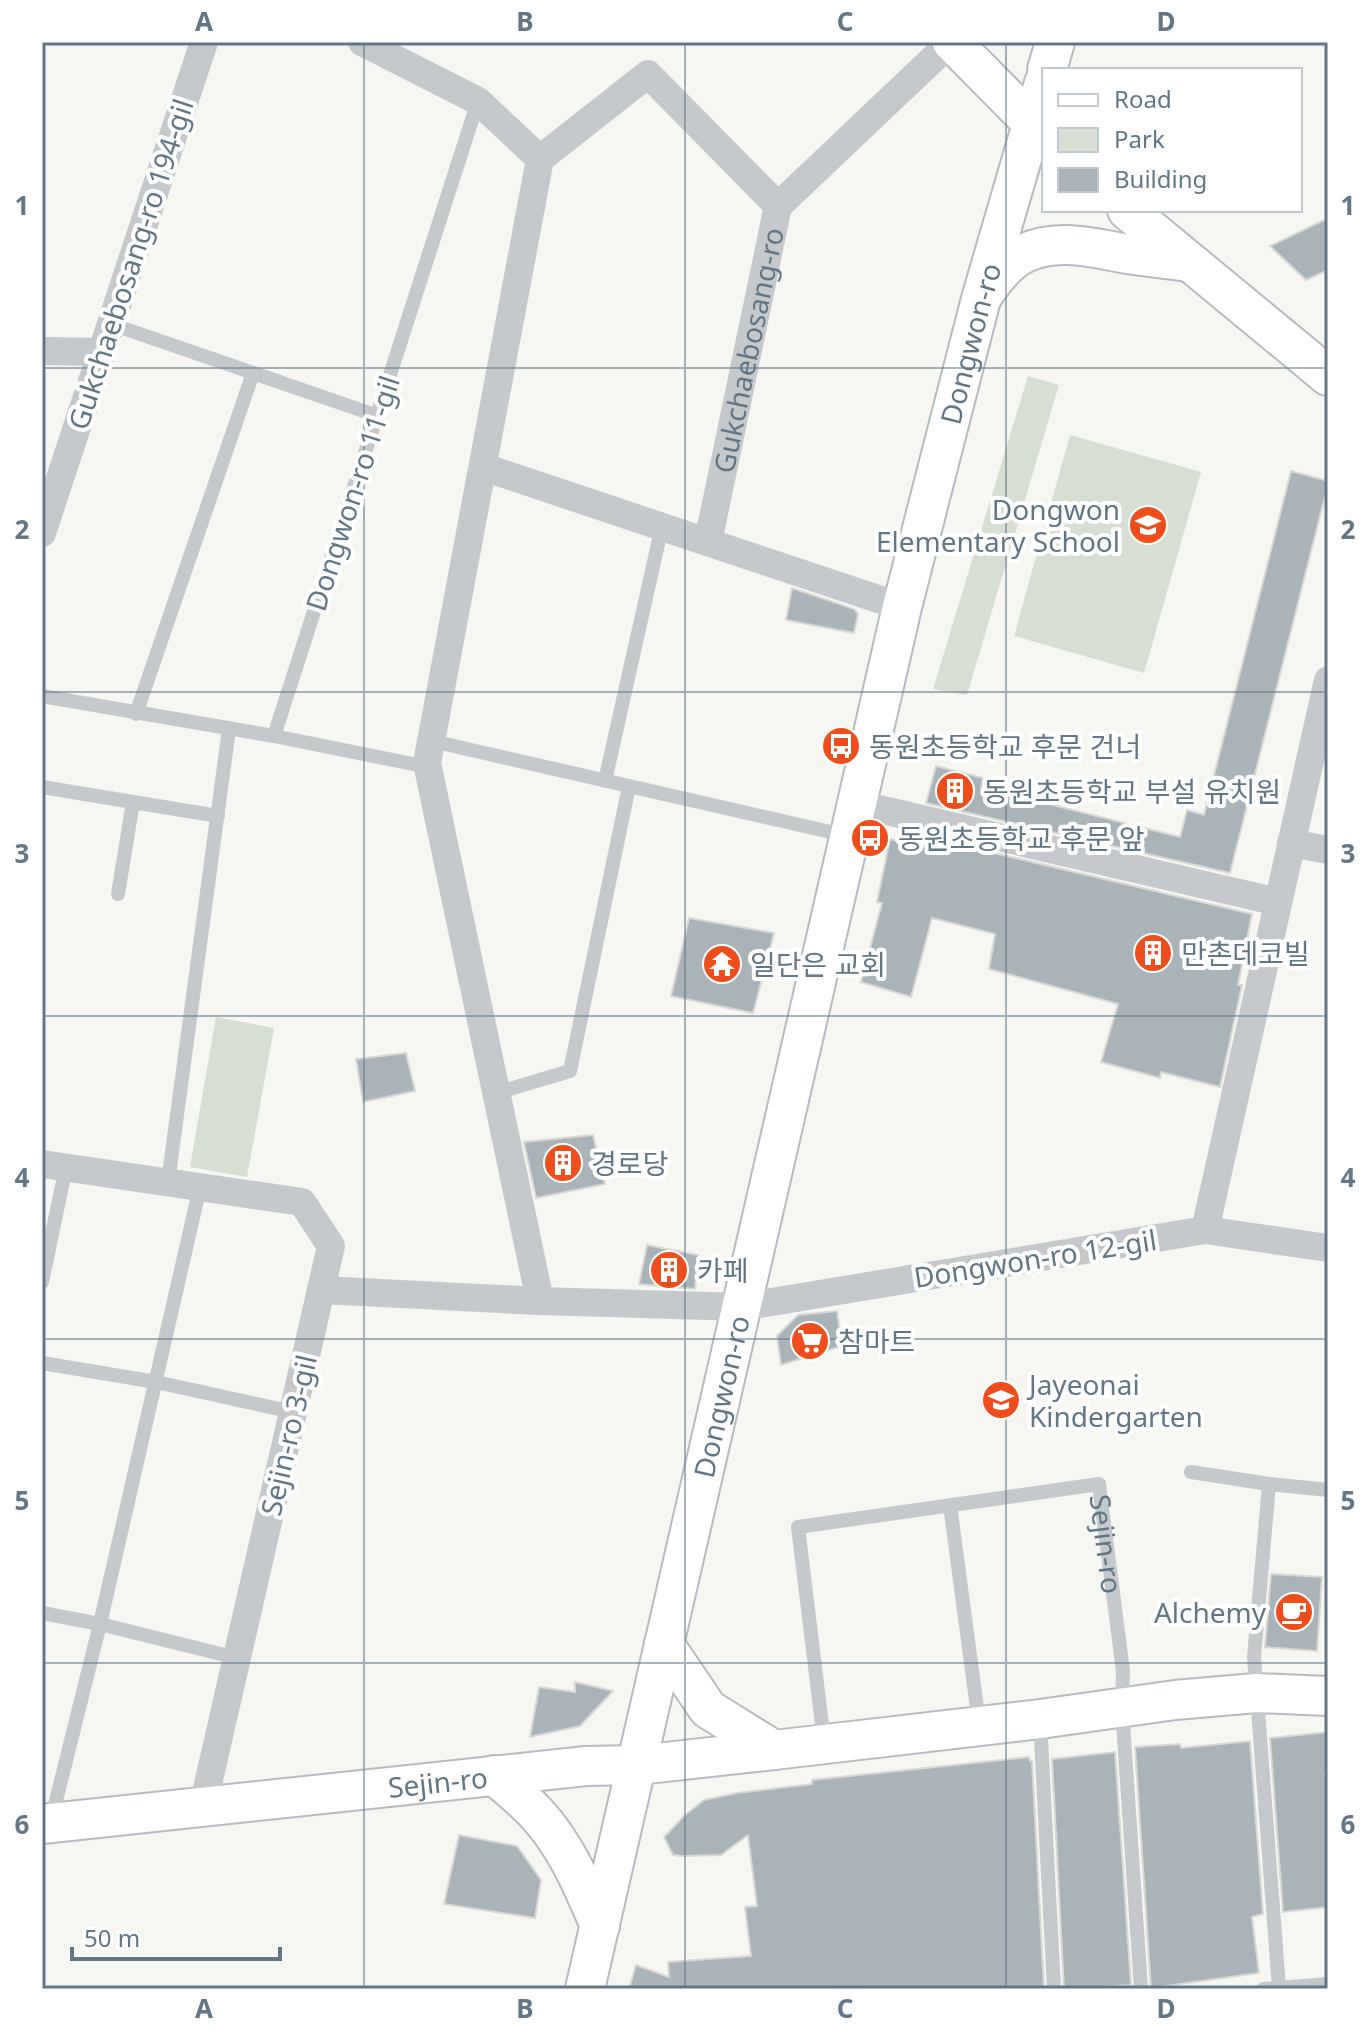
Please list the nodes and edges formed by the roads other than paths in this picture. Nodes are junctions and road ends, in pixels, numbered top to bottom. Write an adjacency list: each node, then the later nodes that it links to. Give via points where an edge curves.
1 (204, 42): 14 (street, Gukchaebosang-ro 194-gil)
2 (362, 42): 6 (street)
3 (952, 42): 8 (main road, Gukchaebosang-ro); 10 (street, Gukchaebosang-ro)
4 (1055, 42): 5 (main road)
5 (1048, 68)
6 (478, 101): 9 (street); 19 (lane, Dongwon-ro 11-gil)
7 (1042, 102): 8 (main road, Dongwon-ro)
8 (1039, 130): 13 (main road, Dongwon-ro, via 1001,224)
9 (540, 159): 10 (street, via 648,74); 20 (street)
10 (778, 206): 23 (street, Gukchaebosang-ro)
11 (1129, 212): 12 (main road)
12 (1189, 262): 13 (main road, via 1096,247 1050,246 1023,254 995,277); 18 (main road)
13 (981, 299): 24 (main road, Dongwon-ro)
14 (111, 324): 16 (street, Gukchaebosang-ro 194-gil); 17 (lane)
15 (42, 351): 16 (street)
16 (101, 352): 22 (street, Gukchaebosang-ro 194-gil)
17 (253, 373): 19 (lane); 27 (lane)
18 (1328, 376)
19 (378, 416): 29 (lane, Dongwon-ro 11-gil)
20 (483, 467): 21 (street); 30 (street)
21 (662, 526): 23 (street); 31 (lane)
22 (42, 533)
23 (708, 542): 24 (street)
24 (902, 607): 36 (main road, Dongwon-ro)
25 (1328, 680): 37 (street)
26 (42, 696): 27 (lane)
27 (136, 714): 28 (lane)
28 (229, 729): 29 (lane); 35 (lane)
29 (274, 736): 30 (lane)
30 (430, 754): 31 (lane); 41 (street)
31 (605, 781): 32 (lane)
32 (629, 786): 36 (lane); 41 (lane, via 570,1071)
33 (42, 787): 34 (lane)
34 (133, 802): 35 (lane); 39 (lane)
35 (218, 816): 43 (lane)
36 (854, 821): 40 (street); 50 (main road, Dongwon-ro)
37 (1291, 843): 38 (street); 40 (street)
38 (1328, 850)
39 (118, 894)
40 (1278, 902): 45 (street)
41 (496, 1093): 49 (street)
42 (54, 1165): 43 (street, Sejin-ro 3-gil); 47 (lane)
43 (168, 1182): 44 (street, Sejin-ro 3-gil)
44 (200, 1187): 48 (street, Sejin-ro 3-gil, via 302,1202 331,1246); 52 (lane, Sejin-ro)
45 (1205, 1230): 46 (street, Dongwon-ro 12-gil); 50 (street, Dongwon-ro 12-gil)
46 (1328, 1248)
47 (42, 1282)
48 (321, 1290): 49 (street); 53 (street, Sejin-ro 3-gil)
49 (540, 1301): 50 (street)
50 (742, 1307): 60 (main road, Dongwon-ro)
51 (42, 1363): 52 (lane)
52 (156, 1382): 53 (lane); 59 (lane, Sejin-ro)
53 (293, 1412): 61 (street, Sejin-ro 3-gil)
54 (1191, 1472): 55 (lane)
55 (1269, 1484): 56 (lane); 62 (lane, via 1254,1657)
56 (1328, 1490)
57 (950, 1505): 64 (lane, Sejin-ro, via 1099,1484 1123,1671); 66 (lane); 67 (lane, Sejin-ro, via 798,1527)
58 (42, 1613): 59 (lane)
59 (100, 1624): 61 (lane); 72 (lane, Sejin-ro)
60 (664, 1644): 68 (main road, via 708,1709); 69 (main road, Dongwon-ro)
61 (237, 1658): 71 (street, Sejin-ro 3-gil)
62 (1256, 1693): 63 (main road, Sejin-ro); 64 (main road, Sejin-ro); 75 (lane)
63 (1328, 1696)
64 (1122, 1708): 65 (main road, Sejin-ro); 78 (lane, Sejin-ro)
65 (1040, 1719): 66 (main road, Sejin-ro); 77 (lane)
66 (979, 1727): 67 (main road, Sejin-ro)
67 (825, 1745): 68 (main road, Sejin-ro)
68 (774, 1750): 69 (main road, Sejin-ro)
69 (638, 1765): 70 (main road, Sejin-ro); 73 (main road, Dongwon-ro)
70 (494, 1775): 71 (main road, Sejin-ro); 73 (main road, via 555,1837 578,1873)
71 (203, 1806): 72 (main road, Sejin-ro)
72 (46, 1823)
73 (600, 1926): 76 (main road, Dongwon-ro)
74 (1328, 1984): 75 (lane)
75 (1279, 1988): 79 (lane)
76 (585, 1989)
77 (1054, 1989)
78 (1141, 1989)
79 (1263, 1989)

